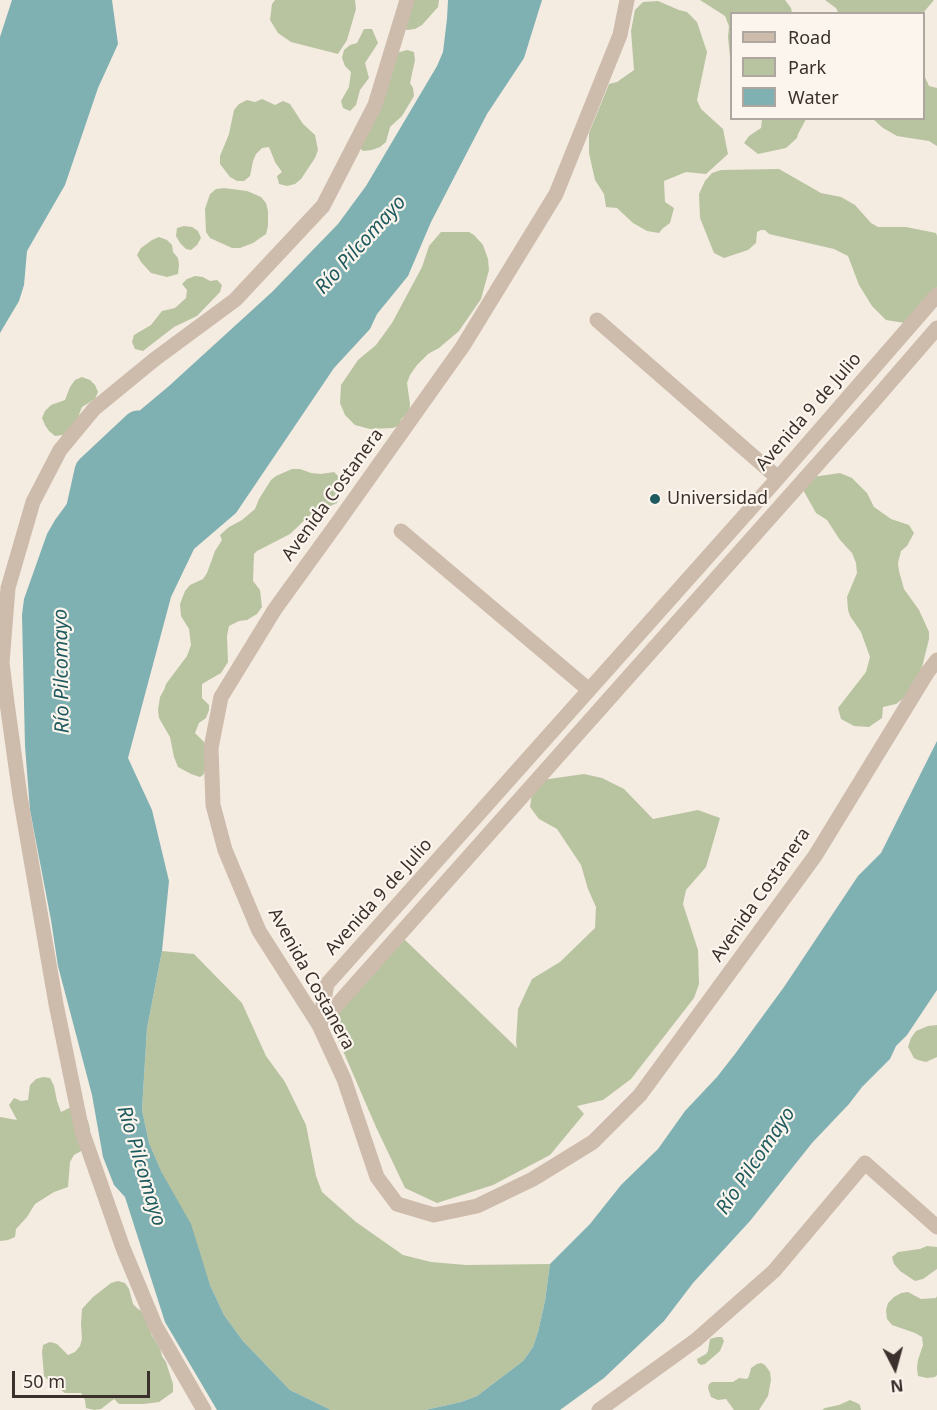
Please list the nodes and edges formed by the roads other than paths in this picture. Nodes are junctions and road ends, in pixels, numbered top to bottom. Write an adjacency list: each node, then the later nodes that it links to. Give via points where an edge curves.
1 (406, 0): 9 (street, via 375,105 323,206 235,300 155,359 80,425 60,450 33,502)
2 (627, 0): 13 (street, Avenida Costanera, via 620,35 556,194 463,346 275,609 222,697 211,748 213,805 225,850 259,931)
3 (937, 295): 6 (street, Avenida 9 de Julio)
4 (597, 320): 6 (street)
5 (937, 328): 10 (street)
6 (778, 478): 8 (street, Avenida 9 de Julio)
7 (401, 531): 12 (street)
8 (687, 580): 10 (street); 12 (street, Avenida 9 de Julio)
9 (4, 586): 15 (street, via 2,663 20,796 82,1131 155,1325)
10 (702, 594): 13 (street)
11 (937, 660): 13 (street, Avenida Costanera, via 815,856 640,1095 593,1142 533,1179 477,1206 434,1215 397,1204 377,1177 344,1079)
12 (589, 690): 13 (street, Avenida 9 de Julio, via 327,984)
13 (319, 1025)
14 (937, 1227): 16 (street, via 865,1162 774,1271 696,1340)
15 (204, 1410)
16 (598, 1410)

